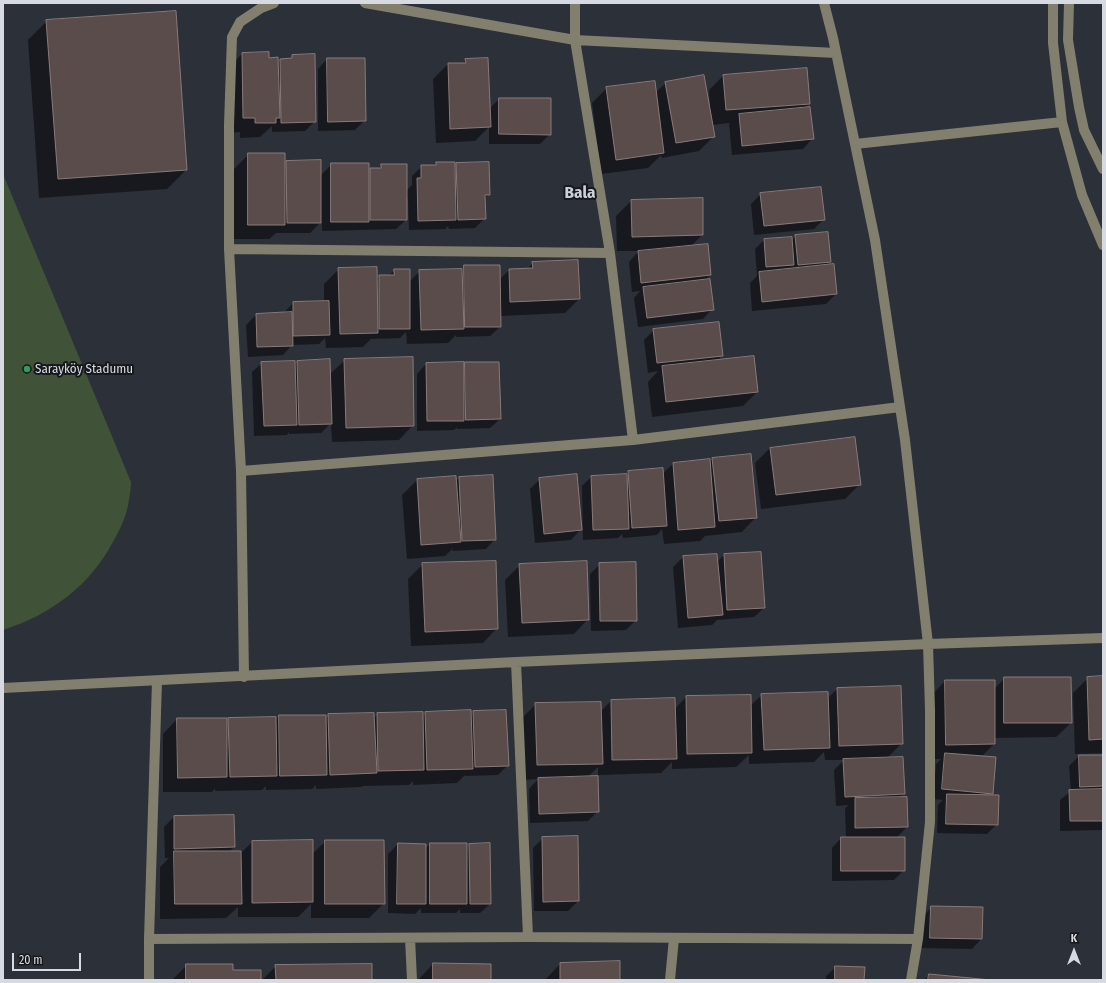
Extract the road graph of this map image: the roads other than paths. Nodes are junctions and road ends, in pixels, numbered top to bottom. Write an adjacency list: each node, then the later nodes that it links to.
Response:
1 (274, 3): 7 (street)
2 (365, 3): 8 (street)
3 (575, 3): 8 (street)
4 (824, 3): 9 (street)
5 (1053, 3): 10 (street)
6 (1068, 3): 12 (street)
7 (259, 5): 14 (street)
8 (575, 40): 9 (street); 15 (street)
9 (836, 53): 11 (street)
10 (1062, 122): 11 (street); 13 (street)
11 (855, 144): 16 (street)
12 (1103, 169)
13 (1103, 245)
14 (229, 248): 15 (street); 18 (street)
15 (610, 253): 17 (street)
16 (900, 408): 17 (street); 20 (street)
17 (633, 440): 18 (street)
18 (241, 471): 22 (street)
19 (1103, 638): 20 (street)
20 (928, 644): 21 (street); 29 (street)
21 (516, 662): 22 (street); 26 (street)
22 (244, 676): 23 (street)
23 (157, 681): 24 (street); 28 (street)
24 (3, 688)
25 (410, 938): 26 (street); 28 (street); 31 (street)
26 (528, 938): 27 (street)
27 (674, 938): 29 (street); 32 (street)
28 (148, 939): 30 (street)
29 (918, 939): 33 (street)
30 (149, 980)
31 (412, 980)
32 (670, 980)
33 (911, 980)

